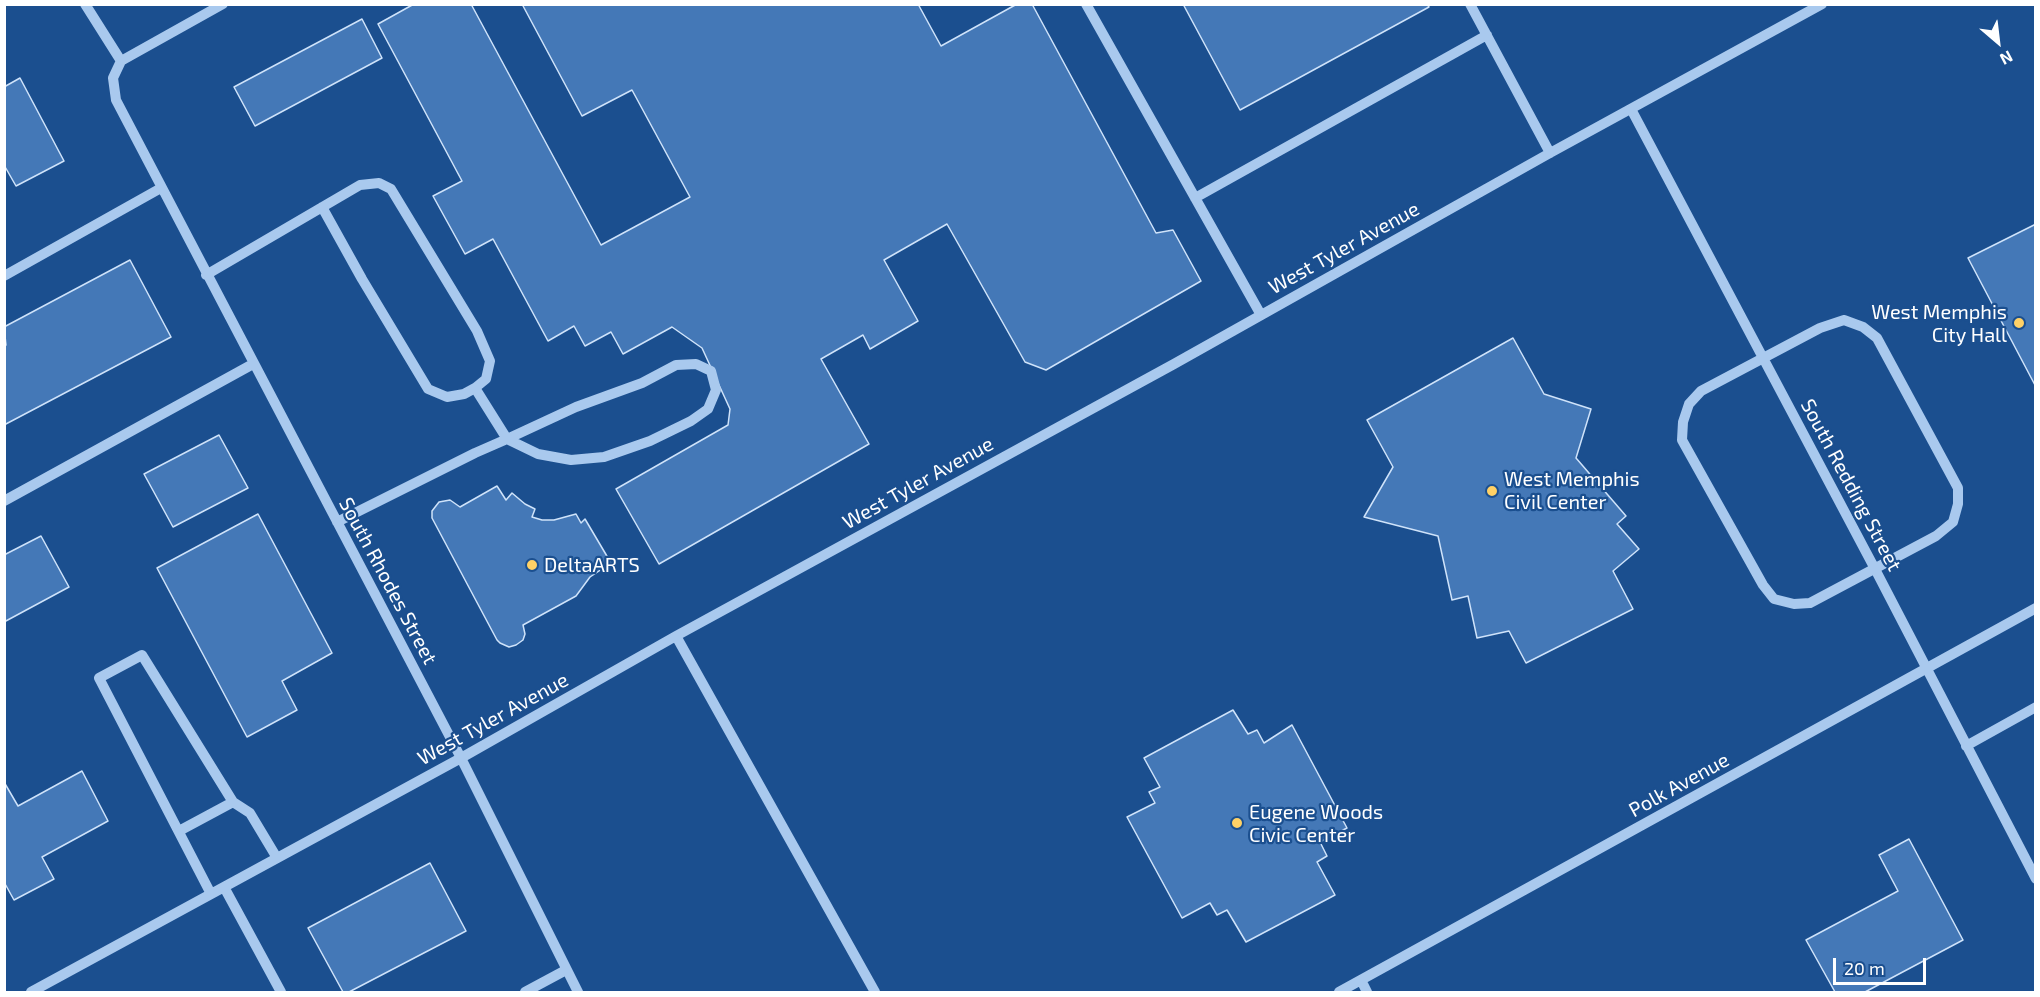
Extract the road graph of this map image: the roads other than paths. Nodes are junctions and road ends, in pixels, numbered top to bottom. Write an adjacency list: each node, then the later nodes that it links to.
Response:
1 (86, 4): 7 (street)
2 (223, 4): 7 (street)
3 (1086, 4): 11 (street)
4 (1470, 4): 6 (street)
5 (1822, 4): 8 (street, West Tyler Avenue)
6 (1487, 35): 9 (street); 11 (street)
7 (121, 61): 10 (street, South Rhodes Street)
8 (1631, 109): 9 (street, West Tyler Avenue); 16 (street, South Redding Street)
9 (1550, 153): 15 (street, West Tyler Avenue)
10 (161, 188): 13 (street, South Rhodes Street); 14 (street)
11 (1195, 198): 15 (street)
12 (322, 207): 13 (street); 18 (street); 18 (street)
13 (206, 274): 17 (street, South Rhodes Street)
14 (4, 276)
15 (1262, 315): 24 (street, West Tyler Avenue)
16 (1763, 358): 22 (street, South Redding Street); 22 (street); 22 (street)
17 (253, 364): 20 (street); 21 (street, South Rhodes Street)
18 (475, 388): 19 (street)
19 (507, 439): 19 (street); 21 (street)
20 (4, 501)
21 (337, 522): 28 (street, South Rhodes Street)
22 (1875, 569): 25 (street, South Redding Street)
23 (2036, 608): 25 (street, Polk Avenue)
24 (675, 636): 28 (street, West Tyler Avenue); 41 (street)
25 (1925, 669): 27 (street, South Redding Street); 36 (street, Polk Avenue)
26 (2036, 707): 27 (street)
27 (1966, 746): 32 (street, South Redding Street)
28 (461, 758): 31 (street, West Tyler Avenue); 35 (street, South Rhodes Street)
29 (232, 802): 30 (street); 30 (street); 31 (street)
30 (179, 831): 34 (street)
31 (277, 858): 33 (street, West Tyler Avenue)
32 (2036, 879)
33 (224, 887): 34 (street, West Tyler Avenue); 38 (street)
34 (211, 894): 37 (street, West Tyler Avenue)
35 (566, 970): 39 (street); 40 (street, South Rhodes Street)
36 (1361, 980): 42 (street, Polk Avenue); 43 (street)
37 (31, 993)
38 (281, 993)
39 (525, 993)
40 (578, 993)
41 (875, 993)
42 (1339, 993)
43 (1367, 993)

